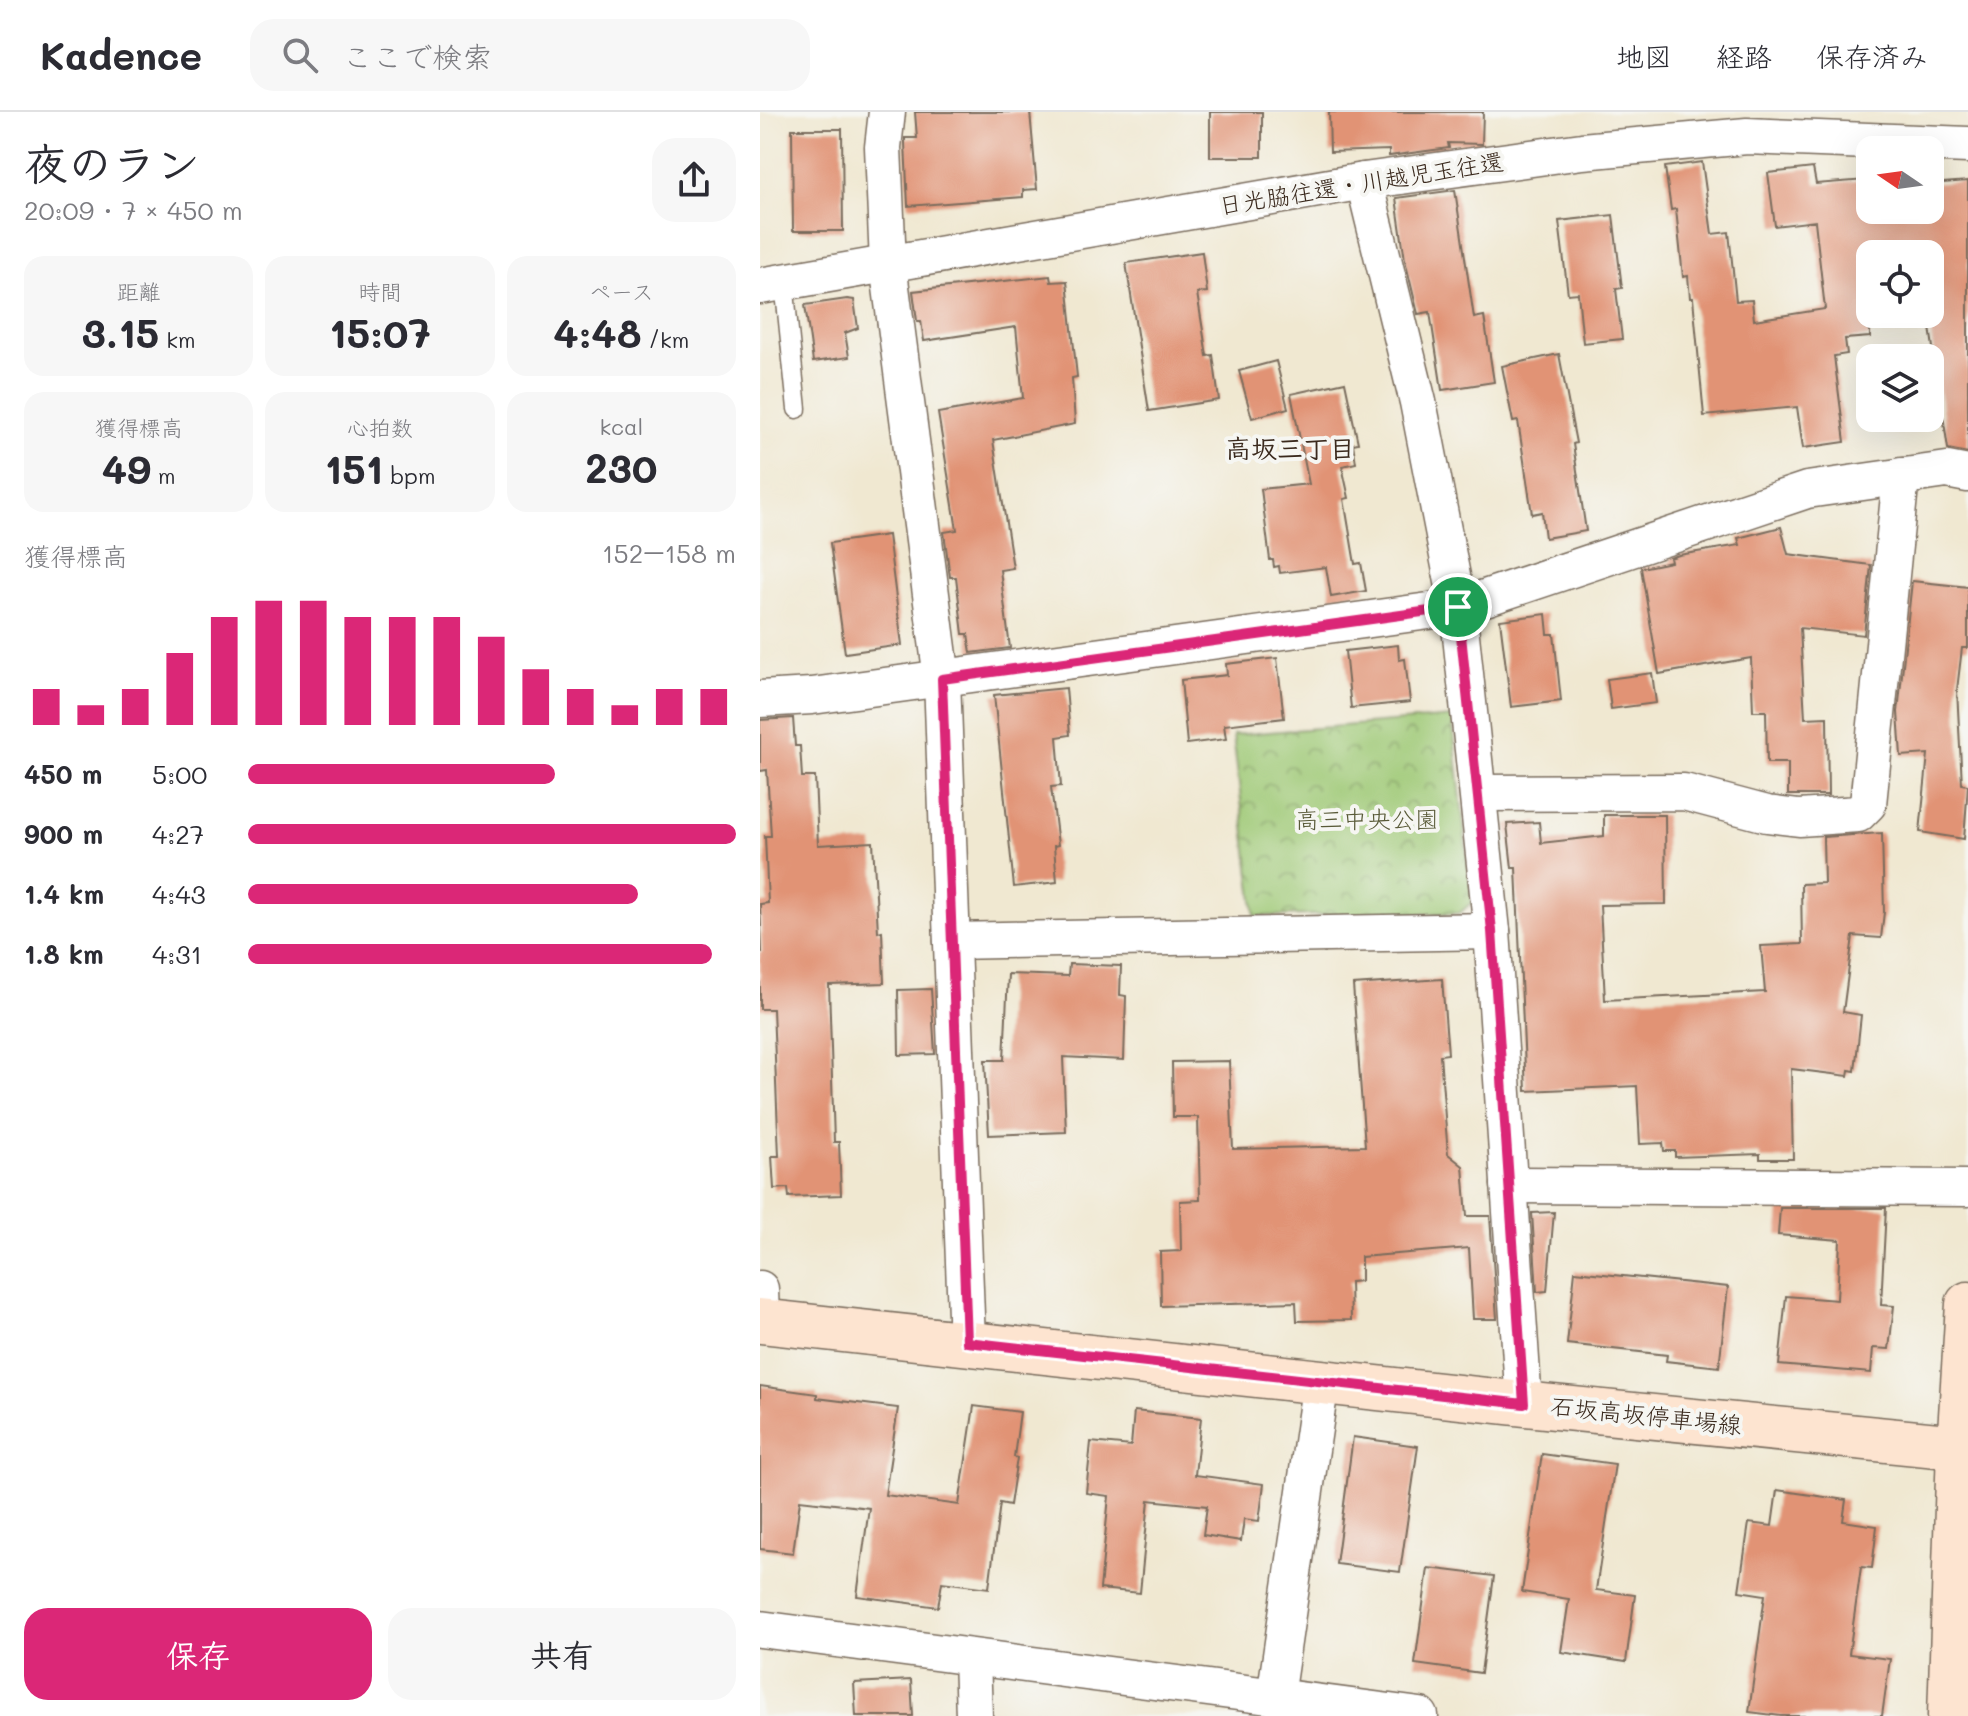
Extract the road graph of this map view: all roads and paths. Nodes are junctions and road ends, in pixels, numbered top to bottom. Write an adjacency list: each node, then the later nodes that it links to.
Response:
1 (887, 112): 5 (street)
2 (1840, 125): 3 (street, 日光脇往還・川越児玉往還); 4 (street, 日光脇往還・川越児玉往還)
3 (1968, 145)
4 (1364, 181): 5 (street, 日光脇往還・川越児玉往還); 10 (street)
5 (888, 264): 6 (street, 日光脇往還・川越児玉往還); 11 (street)
6 (772, 284): 7 (lane)
7 (797, 409)
8 (1968, 474): 9 (street)
9 (1901, 476): 10 (street); 13 (street)
10 (1458, 607): 11 (street); 13 (street)
11 (942, 679): 12 (street); 15 (street)
12 (760, 699)
13 (1478, 793): 14 (street)
14 (1492, 931): 15 (street); 16 (street)
15 (952, 941): 20 (street)
16 (1509, 1185): 17 (street); 22 (street)
17 (1968, 1188)
18 (1968, 1304): 23 (main road)
19 (760, 1310): 20 (main road, 石坂高坂停車場線)
20 (967, 1342): 21 (main road, 石坂高坂停車場線)
21 (1321, 1381): 22 (main road, 石坂高坂停車場線); 26 (street)
22 (1524, 1404): 23 (main road, 石坂高坂停車場線)
23 (1963, 1448): 29 (main road)
24 (760, 1629): 25 (street)
25 (972, 1658): 26 (street); 27 (street)
26 (1275, 1697): 28 (street)
27 (974, 1716)
28 (1420, 1716)
29 (1950, 1716)

